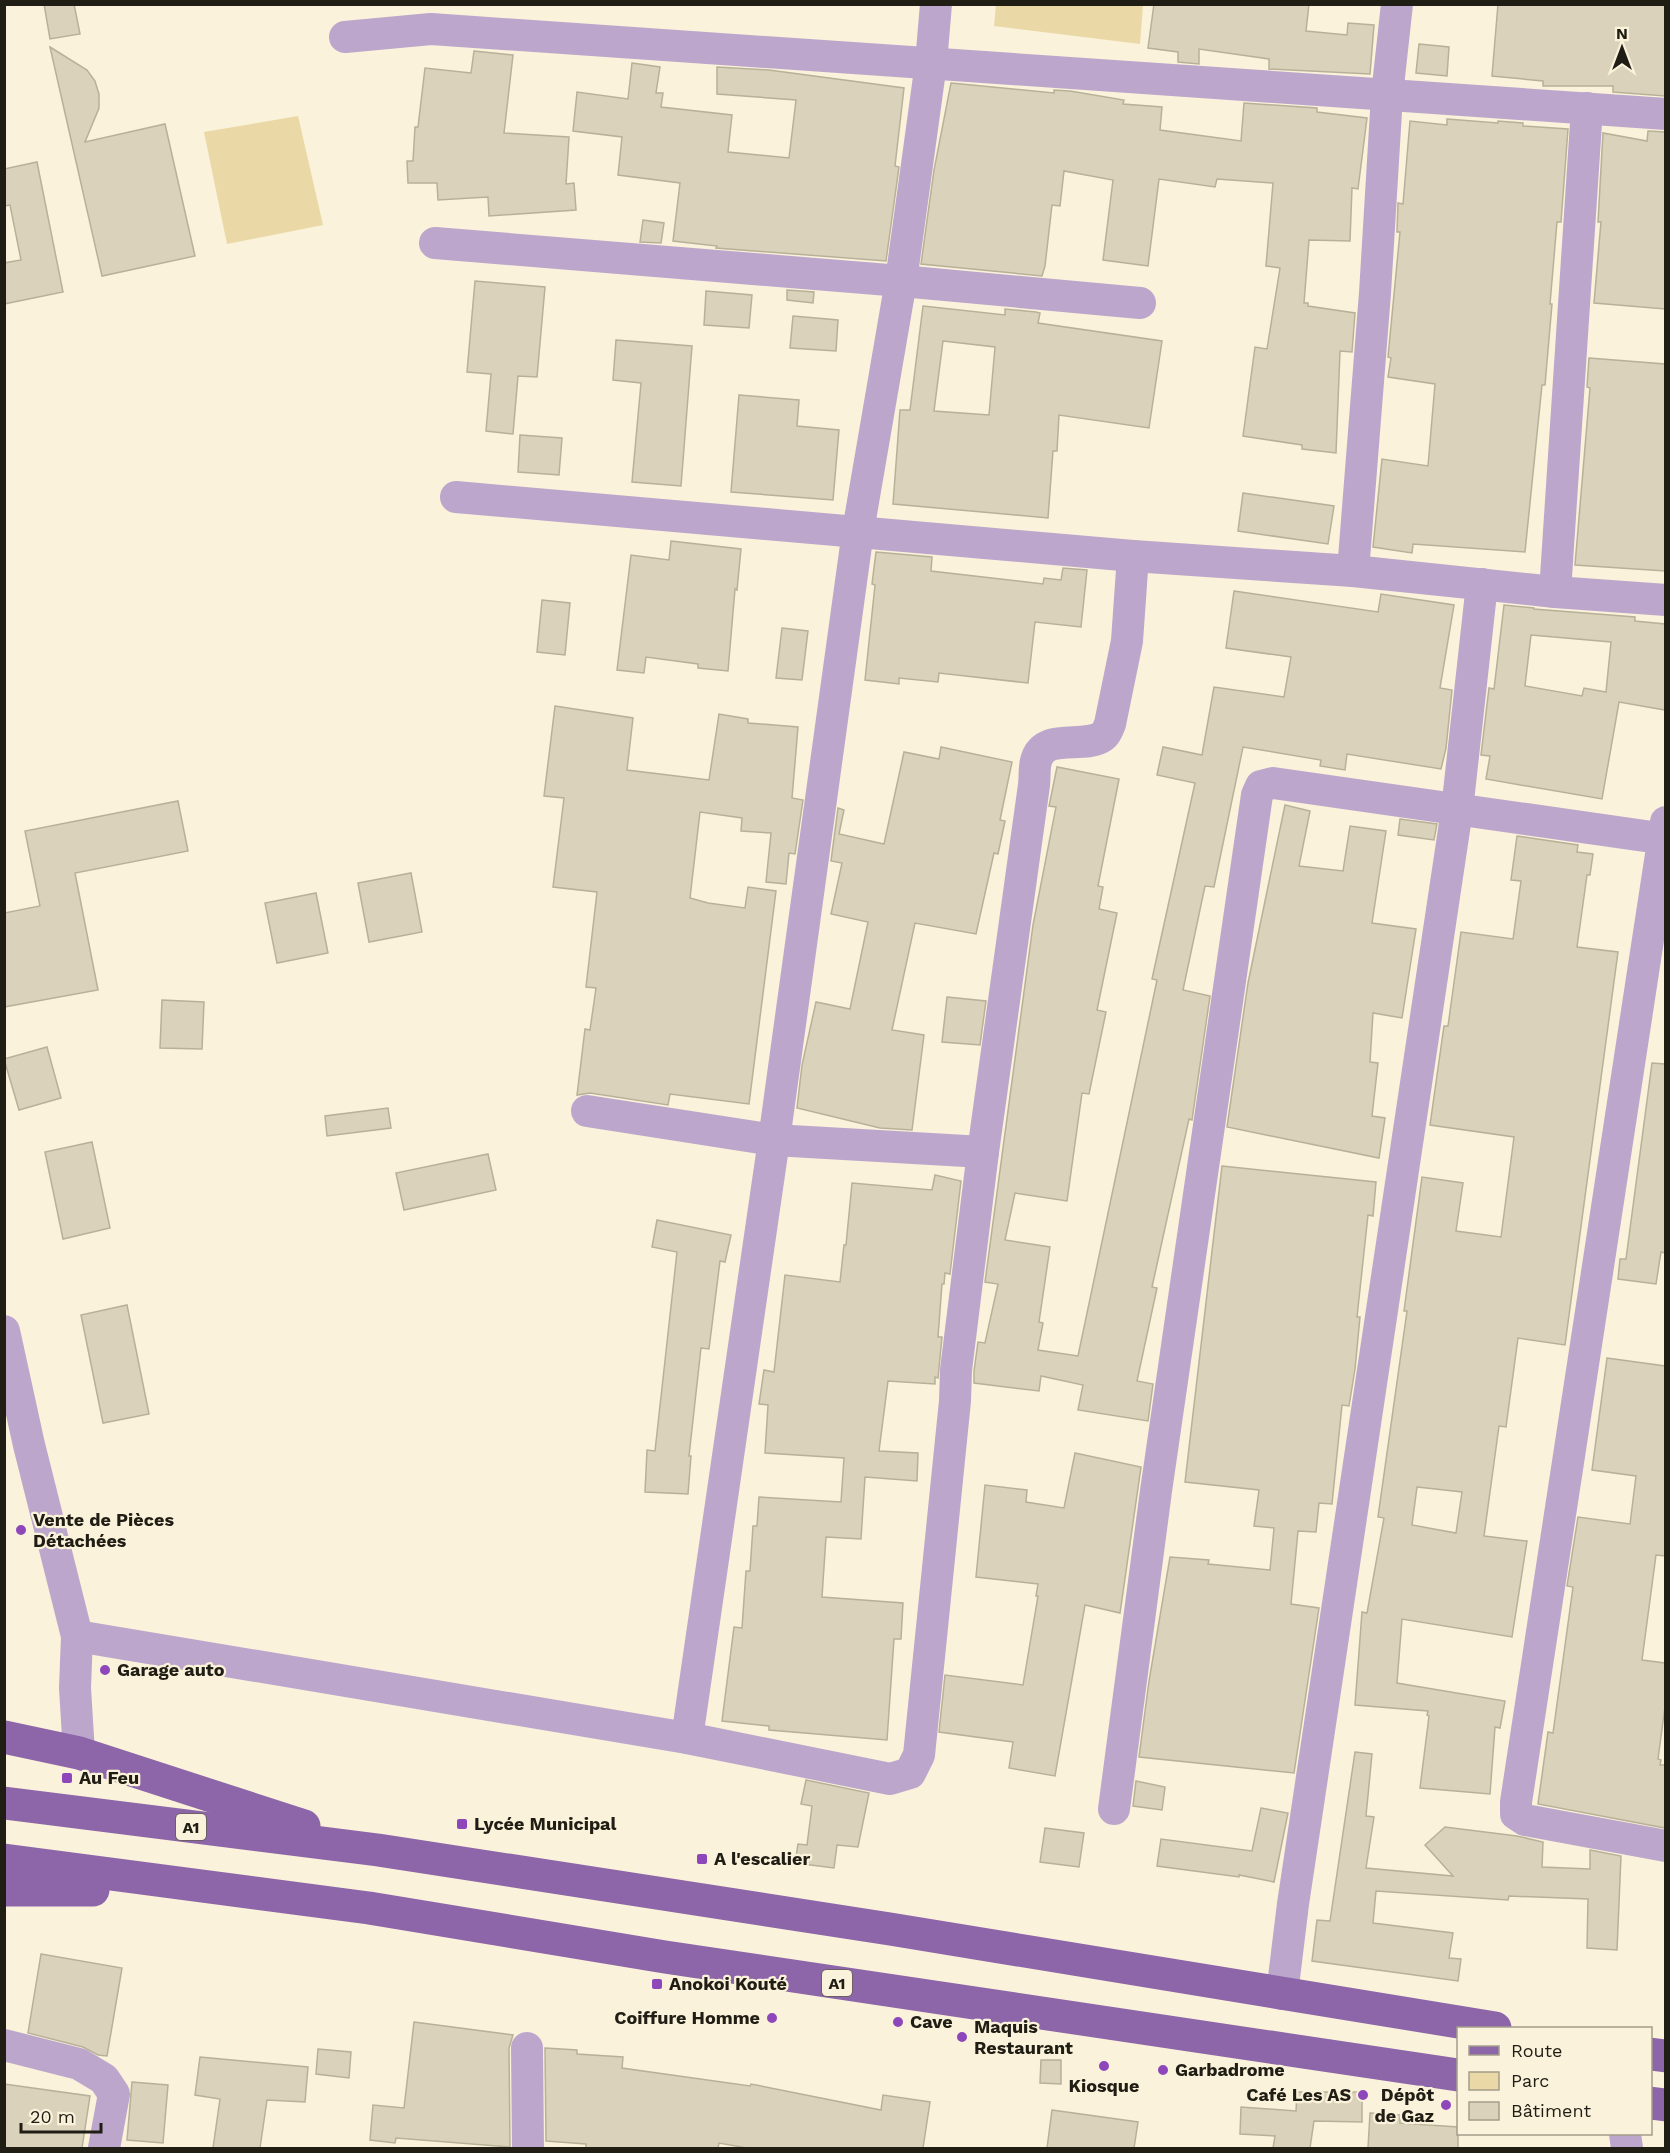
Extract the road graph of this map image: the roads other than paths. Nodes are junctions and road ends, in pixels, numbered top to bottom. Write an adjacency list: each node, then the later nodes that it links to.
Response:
1 (936, 4): 4 (street)
2 (1397, 4): 5 (street)
3 (345, 37): 4 (street)
4 (931, 63): 5 (street); 9 (street)
5 (1388, 95): 6 (street); 14 (street)
6 (1587, 108): 7 (street); 16 (street)
7 (1665, 114)
8 (435, 243): 9 (street)
9 (901, 281): 10 (street); 12 (street)
10 (1140, 303)
11 (456, 497): 12 (street)
12 (858, 531): 13 (street); 21 (street)
13 (1133, 556): 14 (street); 22 (street)
14 (1353, 571): 15 (street)
15 (1482, 584): 16 (street); 18 (street)
16 (1555, 592): 17 (street)
17 (1665, 600)
18 (1457, 810): 19 (street); 30 (street); 36 (street)
19 (1665, 833): 31 (street)
20 (587, 1111): 21 (street)
21 (774, 1140): 22 (street); 27 (street)
22 (983, 1152): 27 (street)
23 (4, 1331): 24 (street)
24 (17, 1447): 25 (street)
25 (78, 1636): 27 (street); 28 (street)
26 (4, 1737): 28 (main road)
27 (687, 1738)
28 (79, 1753): 32 (main road)
29 (4, 1803): 32 (main road, A1)
30 (1114, 1809)
31 (1665, 1846)
32 (378, 1850): 36 (main road, A1)
33 (4, 1860): 34 (main road, A1)
34 (217, 1889): 35 (main road); 40 (main road, A1)
35 (4, 1890)
36 (1282, 1994): 37 (main road, A1)
37 (1489, 2027)
38 (4, 2045): 41 (street)
39 (526, 2048): 42 (street)
40 (1457, 2075)
41 (104, 2148)
42 (528, 2148)

